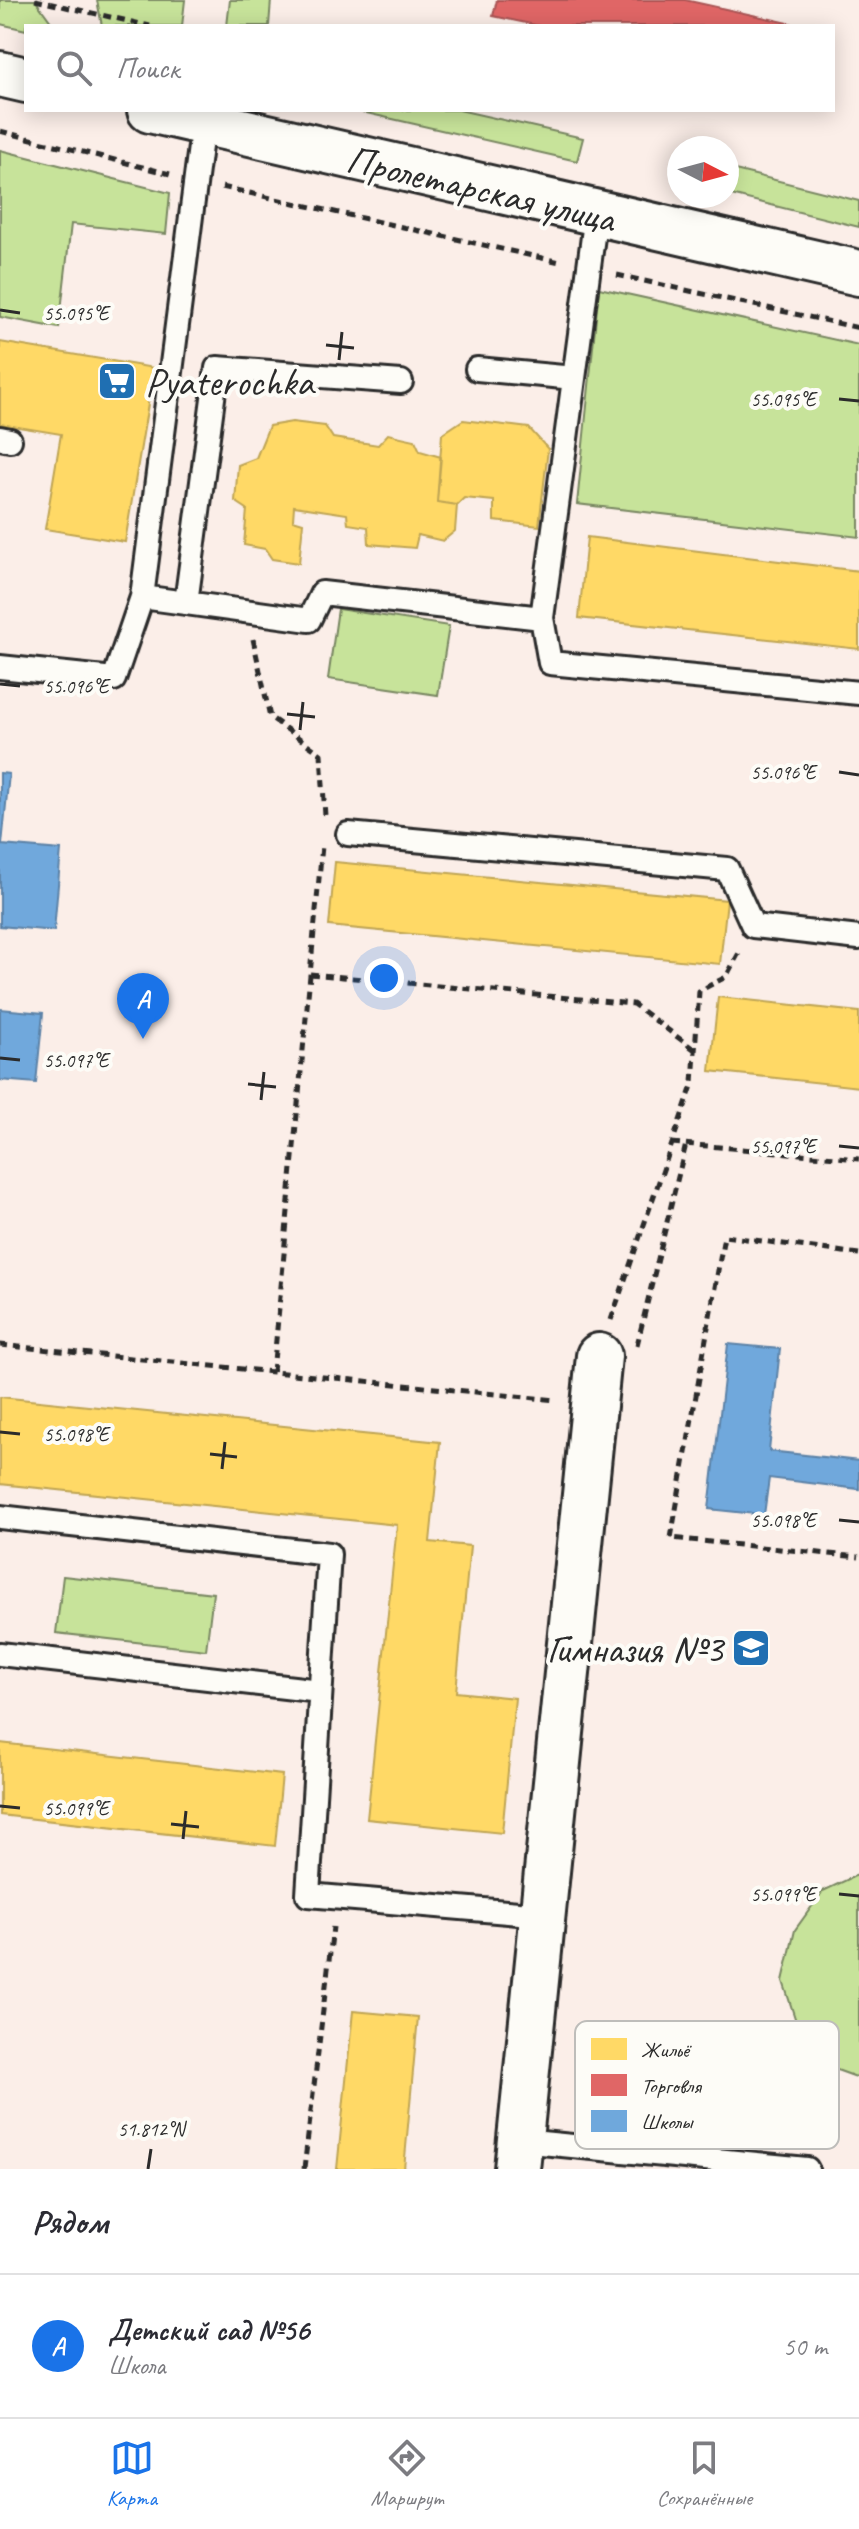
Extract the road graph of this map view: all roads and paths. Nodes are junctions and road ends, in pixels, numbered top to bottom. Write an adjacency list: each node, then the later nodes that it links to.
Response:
1 (35, 0): 2 (path)
2 (141, 24)
3 (0, 74): 4 (street)
4 (24, 80)
5 (158, 112): 6 (street, Пролетарская улица)
6 (203, 123): 8 (lane); 9 (street, Пролетарская улица)
7 (0, 131): 8 (path)
8 (197, 181): 10 (path); 16 (lane)
9 (596, 214): 10 (lane); 11 (street, Пролетарская улица)
10 (588, 268): 12 (path); 14 (lane)
11 (859, 273)
12 (859, 328)
13 (477, 369): 14 (lane)
14 (574, 378): 19 (lane)
15 (401, 382): 17 (lane)
16 (142, 597): 17 (lane); 20 (lane)
17 (186, 603): 18 (lane)
18 (246, 611): 19 (lane); 22 (path)
19 (542, 618): 21 (lane)
20 (0, 667)
21 (859, 693)
22 (324, 821)
23 (348, 834): 25 (lane)
24 (323, 836): 27 (path)
25 (753, 926): 26 (lane); 28 (path)
26 (859, 938)
27 (310, 974): 28 (path); 34 (path)
28 (695, 1050): 29 (path)
29 (672, 1143): 30 (path); 33 (path)
30 (859, 1159)
31 (859, 1254): 37 (path)
32 (0, 1345): 34 (path)
33 (599, 1356): 35 (street)
34 (273, 1372): 35 (path)
35 (594, 1404): 41 (street)
36 (0, 1517): 39 (lane)
37 (859, 1557)
38 (0, 1654): 39 (lane)
39 (320, 1691): 40 (lane)
40 (337, 1898): 41 (lane); 43 (path)
41 (542, 1915): 42 (street)
42 (519, 2155): 44 (lane)
43 (304, 2169)
44 (807, 2169)

